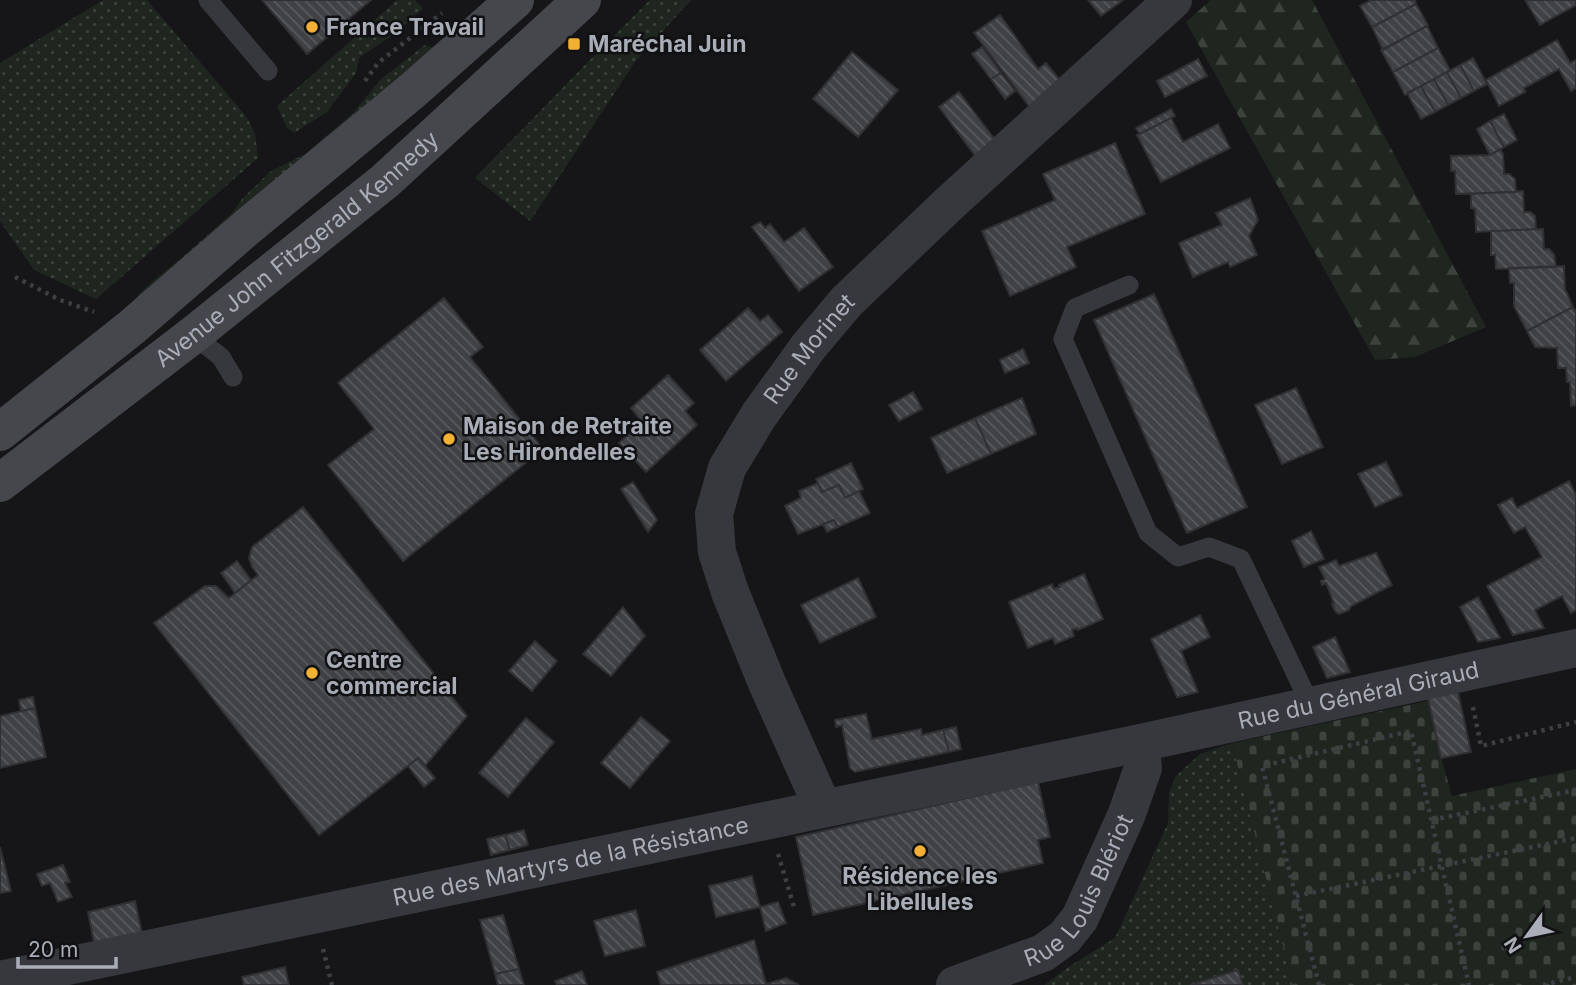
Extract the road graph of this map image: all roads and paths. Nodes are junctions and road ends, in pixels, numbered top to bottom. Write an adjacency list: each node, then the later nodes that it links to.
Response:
1 (208, 0): 5 (lane)
2 (515, 0): 6 (main road, Avenue John Fitzgerald Kennedy)
3 (582, 0): 7 (main road, Avenue John Fitzgerald Kennedy)
4 (1173, 0): 22 (street, Rue Morinet)
5 (268, 71)
6 (310, 174): 7 (main road); 8 (main road, Avenue John Fitzgerald Kennedy)
7 (361, 200): 12 (main road, Avenue John Fitzgerald Kennedy)
8 (246, 228): 12 (main road); 14 (main road, Avenue John Fitzgerald Kennedy)
9 (15, 277): 11 (path)
10 (1129, 285): 18 (lane)
11 (98, 313)
12 (193, 335): 13 (lane); 15 (main road, Avenue John Fitzgerald Kennedy)
13 (233, 377)
14 (0, 432)
15 (0, 483)
16 (1576, 648): 17 (street, Rue du Général Giraud)
17 (1465, 672): 18 (street, Rue du Général Giraud); 19 (path)
18 (1311, 706): 20 (street, Rue du Général Giraud)
19 (1576, 722)
20 (1140, 743): 22 (street, Rue des Martyrs de la Résistance); 30 (street, Rue Louis Blériot)
21 (1576, 790): 24 (path)
22 (822, 808): 23 (street, Rue des Martyrs de la Résistance)
23 (768, 819): 28 (path); 31 (street, Rue des Martyrs de la Résistance)
24 (1432, 820): 26 (path); 27 (path)
25 (1576, 838): 26 (path)
26 (1442, 866): 27 (path); 34 (path)
27 (1296, 896): 33 (path)
28 (794, 907)
29 (1576, 977): 35 (path)
30 (994, 979): 32 (street, Rue Louis Blériot)
31 (0, 980)
32 (955, 985)
33 (1319, 985)
34 (1469, 985)
35 (1543, 985)

